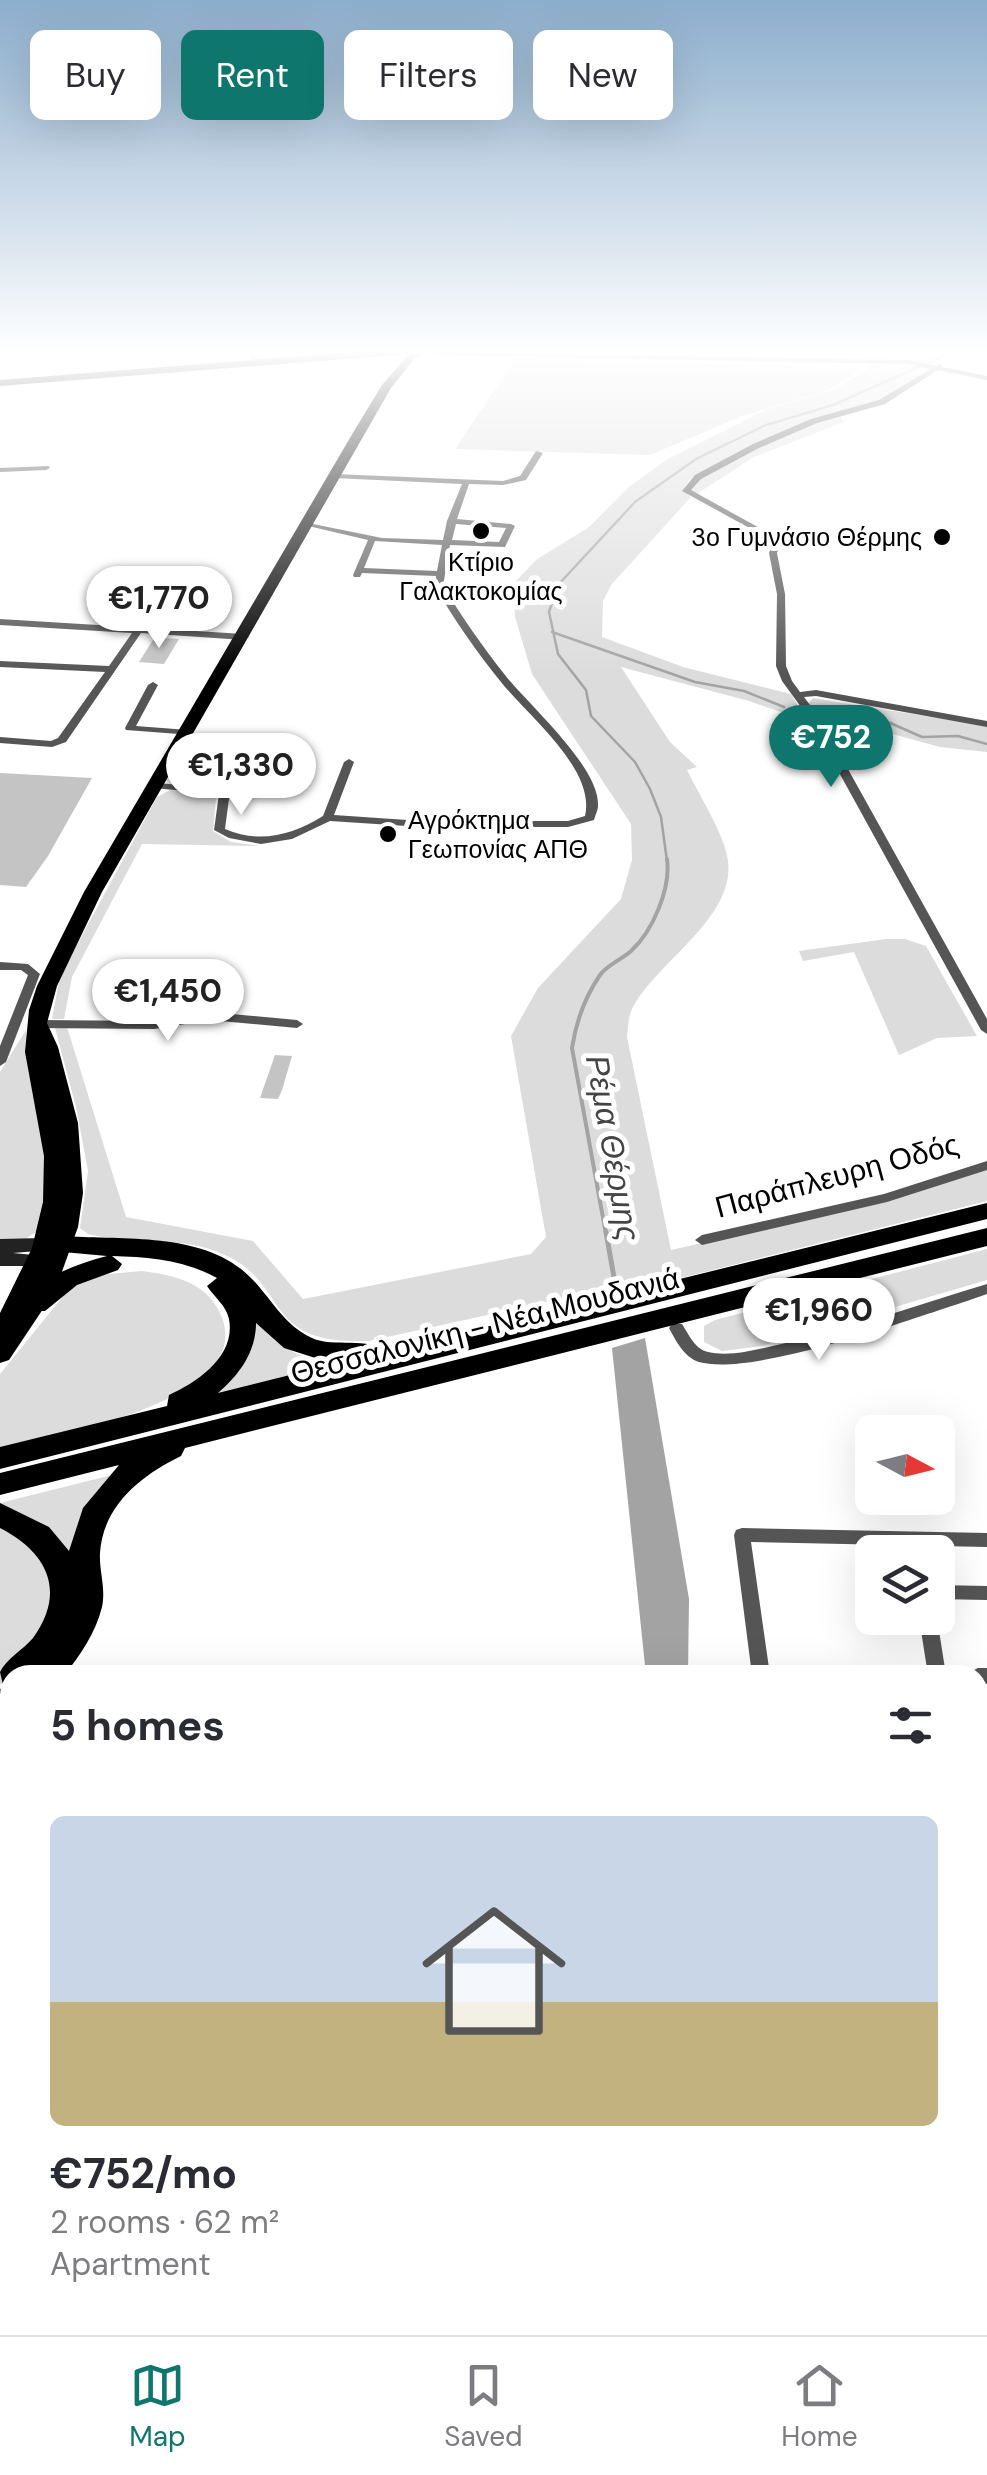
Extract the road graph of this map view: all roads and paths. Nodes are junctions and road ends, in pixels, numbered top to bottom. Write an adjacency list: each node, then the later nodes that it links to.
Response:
1 (345, 457): 6 (main road)
2 (536, 457): 7 (street)
3 (738, 457): 19 (street)
4 (46, 468): 5 (street)
5 (0, 470)
6 (334, 476): 7 (street); 9 (main road)
7 (466, 482): 8 (street)
8 (452, 521): 11 (street); 11 (street)
9 (308, 525): 10 (street); 15 (main road)
10 (372, 539): 11 (street); 12 (street)
11 (443, 544): 12 (street)
12 (441, 574): 25 (street)
13 (0, 622): 14 (street)
14 (138, 631): 15 (street); 17 (street)
15 (244, 638): 21 (main road)
16 (0, 664): 17 (street)
17 (110, 669): 22 (street)
18 (154, 685): 21 (street)
19 (798, 695): 20 (street); 29 (street)
20 (987, 724)
21 (188, 734): 24 (main road)
22 (0, 740)
23 (349, 762): 25 (street)
24 (157, 786): 25 (street); 27 (main road)
25 (328, 818)
26 (0, 966): 30 (street)
27 (38, 1024): 28 (street); 36 (main road)
28 (298, 1024)
29 (987, 1030)
30 (0, 1062)
31 (987, 1165): 34 (street, Παράπλευρη Οδός)
32 (987, 1211): 41 (highway, Θεσσαλονίκη - Νέα Μουδανιά)
33 (987, 1237): 41 (highway, Θεσσαλονίκη - Νέα Μουδανιά)
34 (702, 1240)
35 (0, 1246): 36 (street)
36 (49, 1253): 37 (street); 38 (highway); 40 (main road); 43 (main road); 44 (highway)
37 (0, 1259)
38 (109, 1264): 40 (highway); 47 (highway)
39 (987, 1289): 41 (street)
40 (35, 1304): 45 (main road)
41 (665, 1314): 42 (highway, Θεσσαλονίκη - Νέα Μουδανιά)
42 (593, 1323): 44 (highway, Θεσσαλονίκη - Νέα Μουδανιά); 46 (highway, Θεσσαλονίκη - Νέα Μουδανιά)
43 (0, 1332)
44 (500, 1334): 47 (highway, Θεσσαλονίκη - Νέα Μουδανιά)
45 (0, 1354)
46 (238, 1422): 49 (highway, Θεσσαλονίκη - Νέα Μουδανιά); 56 (highway)
47 (88, 1436): 48 (highway, Θεσσαλονίκη - Νέα Μουδανιά)
48 (0, 1458)
49 (0, 1484)
50 (0, 1516): 55 (highway)
51 (987, 1540): 57 (street)
52 (955, 1592): 53 (street)
53 (987, 1593)
54 (931, 1635): 58 (street)
55 (26, 1665)
56 (52, 1665)
57 (760, 1665)
58 (935, 1665)

